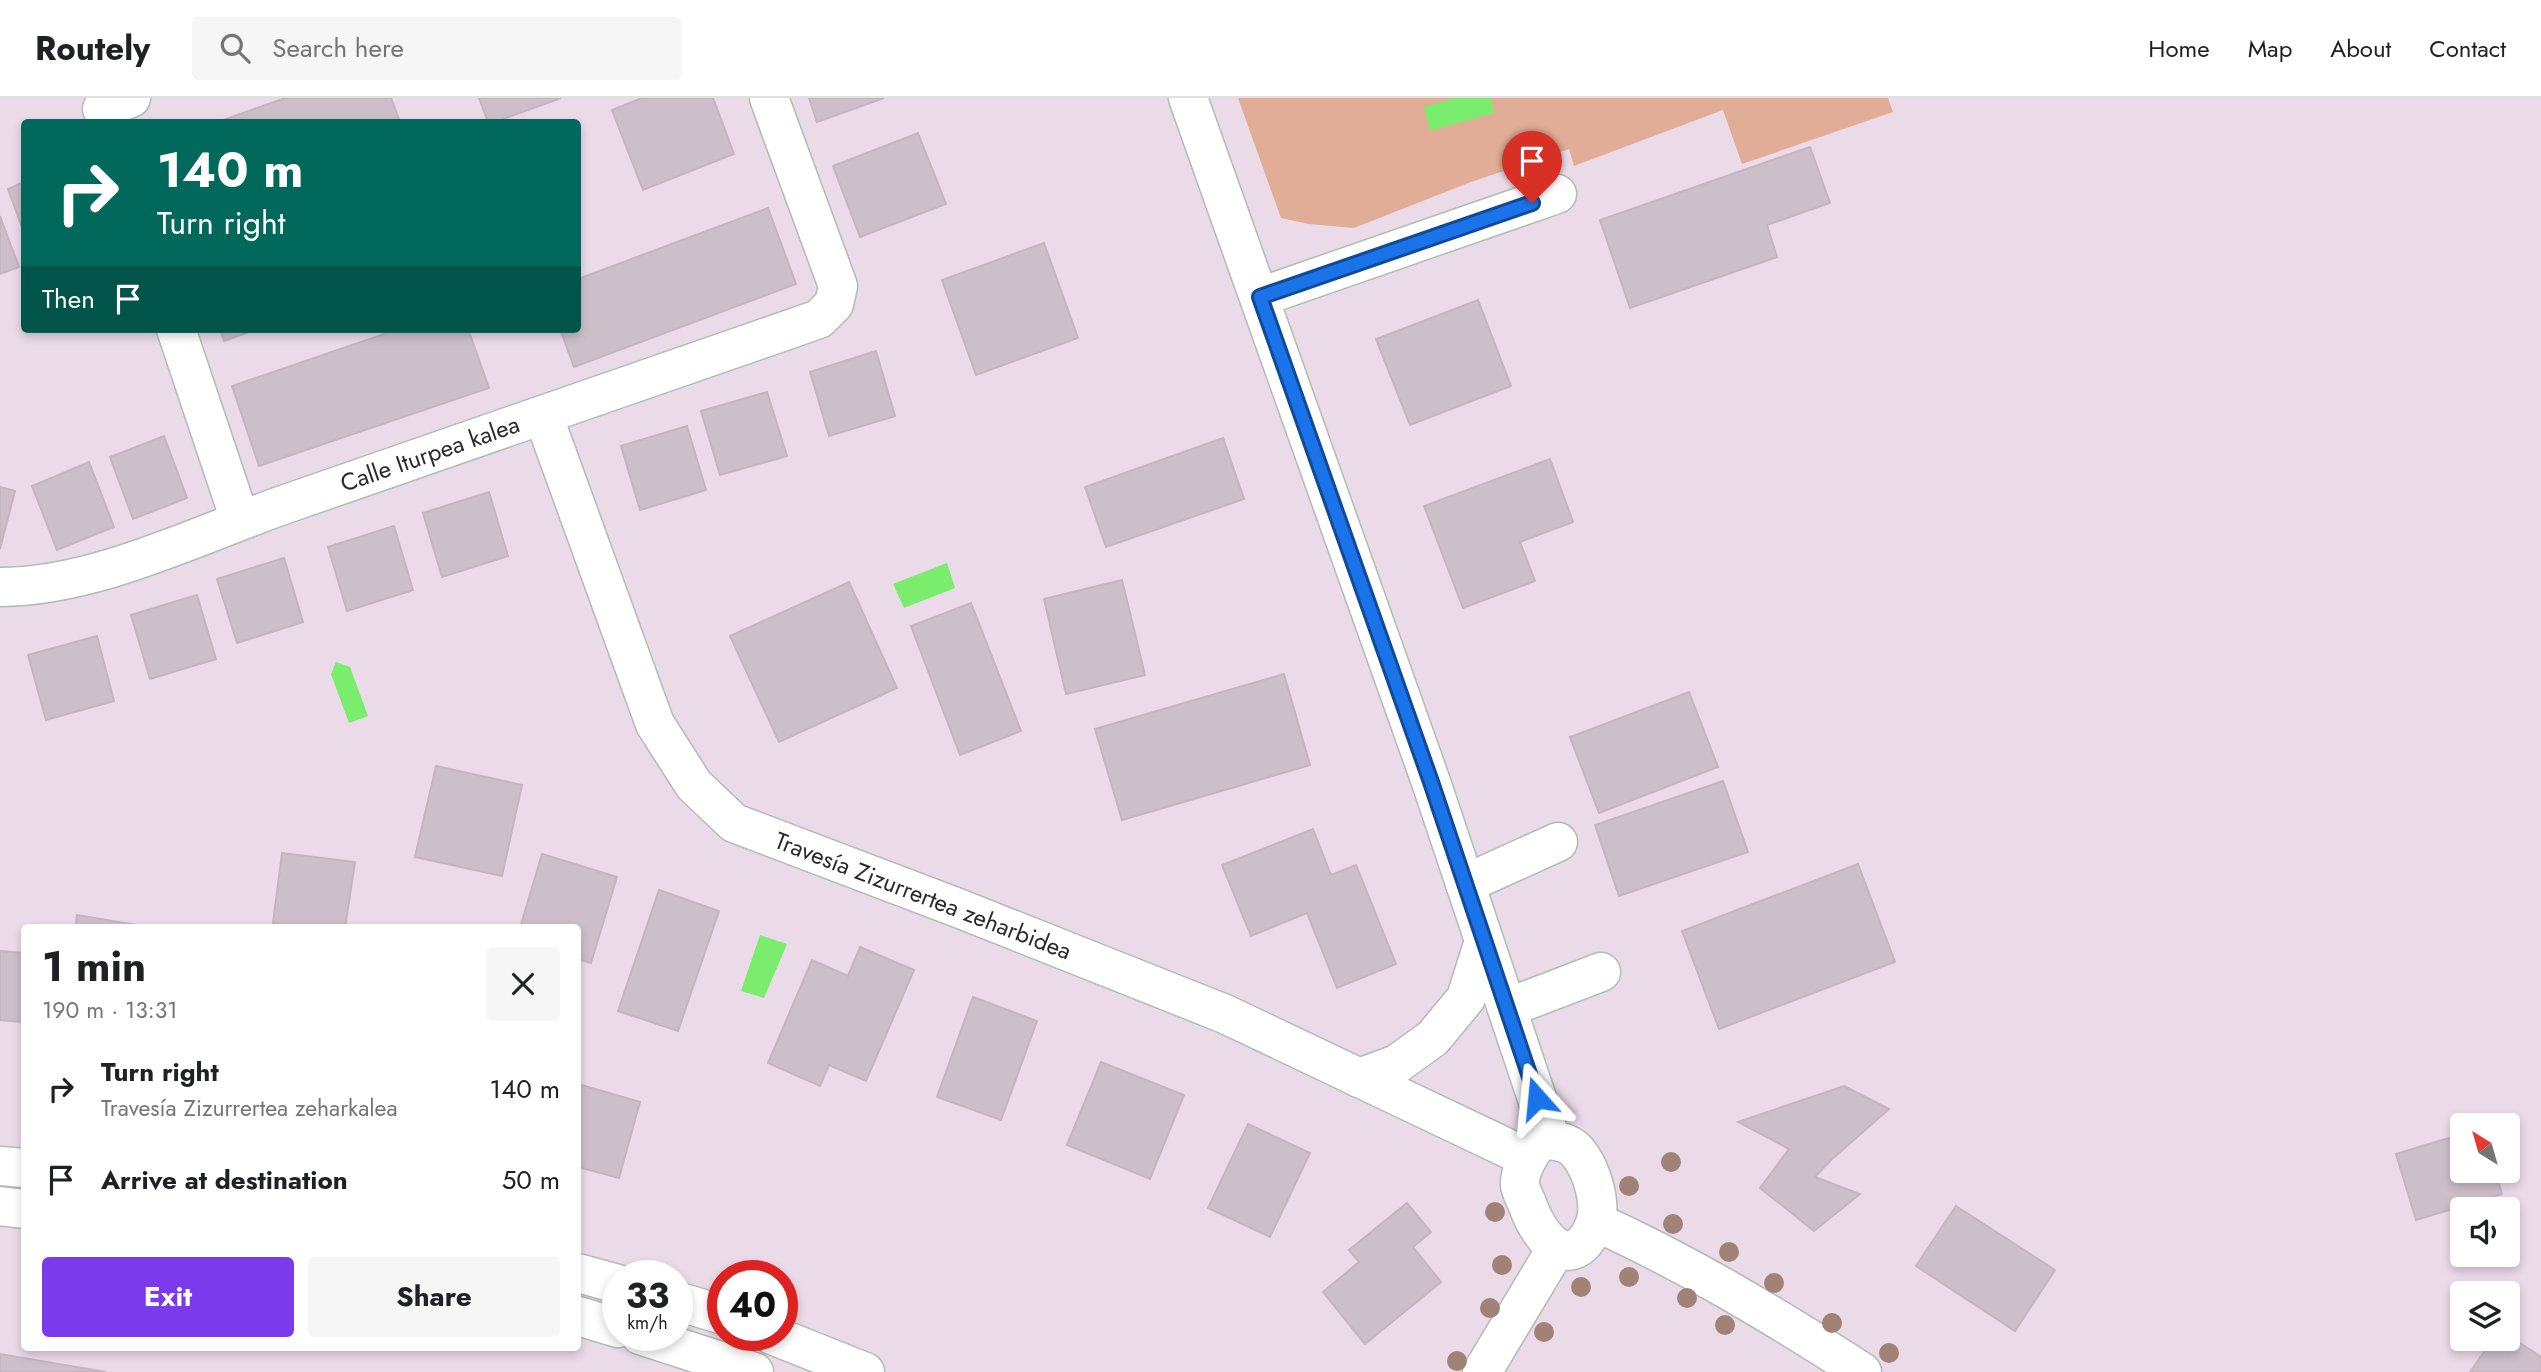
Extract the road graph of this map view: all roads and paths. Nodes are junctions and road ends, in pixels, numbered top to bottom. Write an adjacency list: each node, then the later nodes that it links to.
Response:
1 (769, 98): 6 (street, Calle Iturpea kalea)
2 (1188, 98): 4 (street)
3 (1557, 194): 4 (street)
4 (1260, 297): 10 (street)
5 (177, 333): 7 (street)
6 (543, 415): 7 (street, Calle Iturpea kalea); 14 (street, Travesía Zizurrertea zeharbidea)
7 (240, 520): 8 (street, Calle Iturpea kalea)
8 (0, 586)
9 (1559, 842): 10 (street)
10 (1465, 884): 11 (street)
11 (1484, 942): 13 (street); 14 (street)
12 (1601, 972): 13 (street)
13 (1507, 1008): 15 (street)
14 (1359, 1078): 15 (street, Travesía Zizurrertea zeharbidea)
15 (1539, 1149): 20 (street); 21 (street)
16 (0, 1166): 17 (street)
17 (21, 1168)
18 (0, 1206): 19 (street)
19 (21, 1209)
20 (1596, 1222): 21 (street); 31 (street)
21 (1556, 1249): 30 (street)
22 (581, 1274): 23 (street)
23 (602, 1280)
24 (581, 1317): 25 (street)
25 (602, 1323)
26 (798, 1345): 29 (street)
27 (689, 1351): 28 (street)
28 (754, 1372)
29 (865, 1372)
30 (1482, 1372)
31 (1862, 1372)

